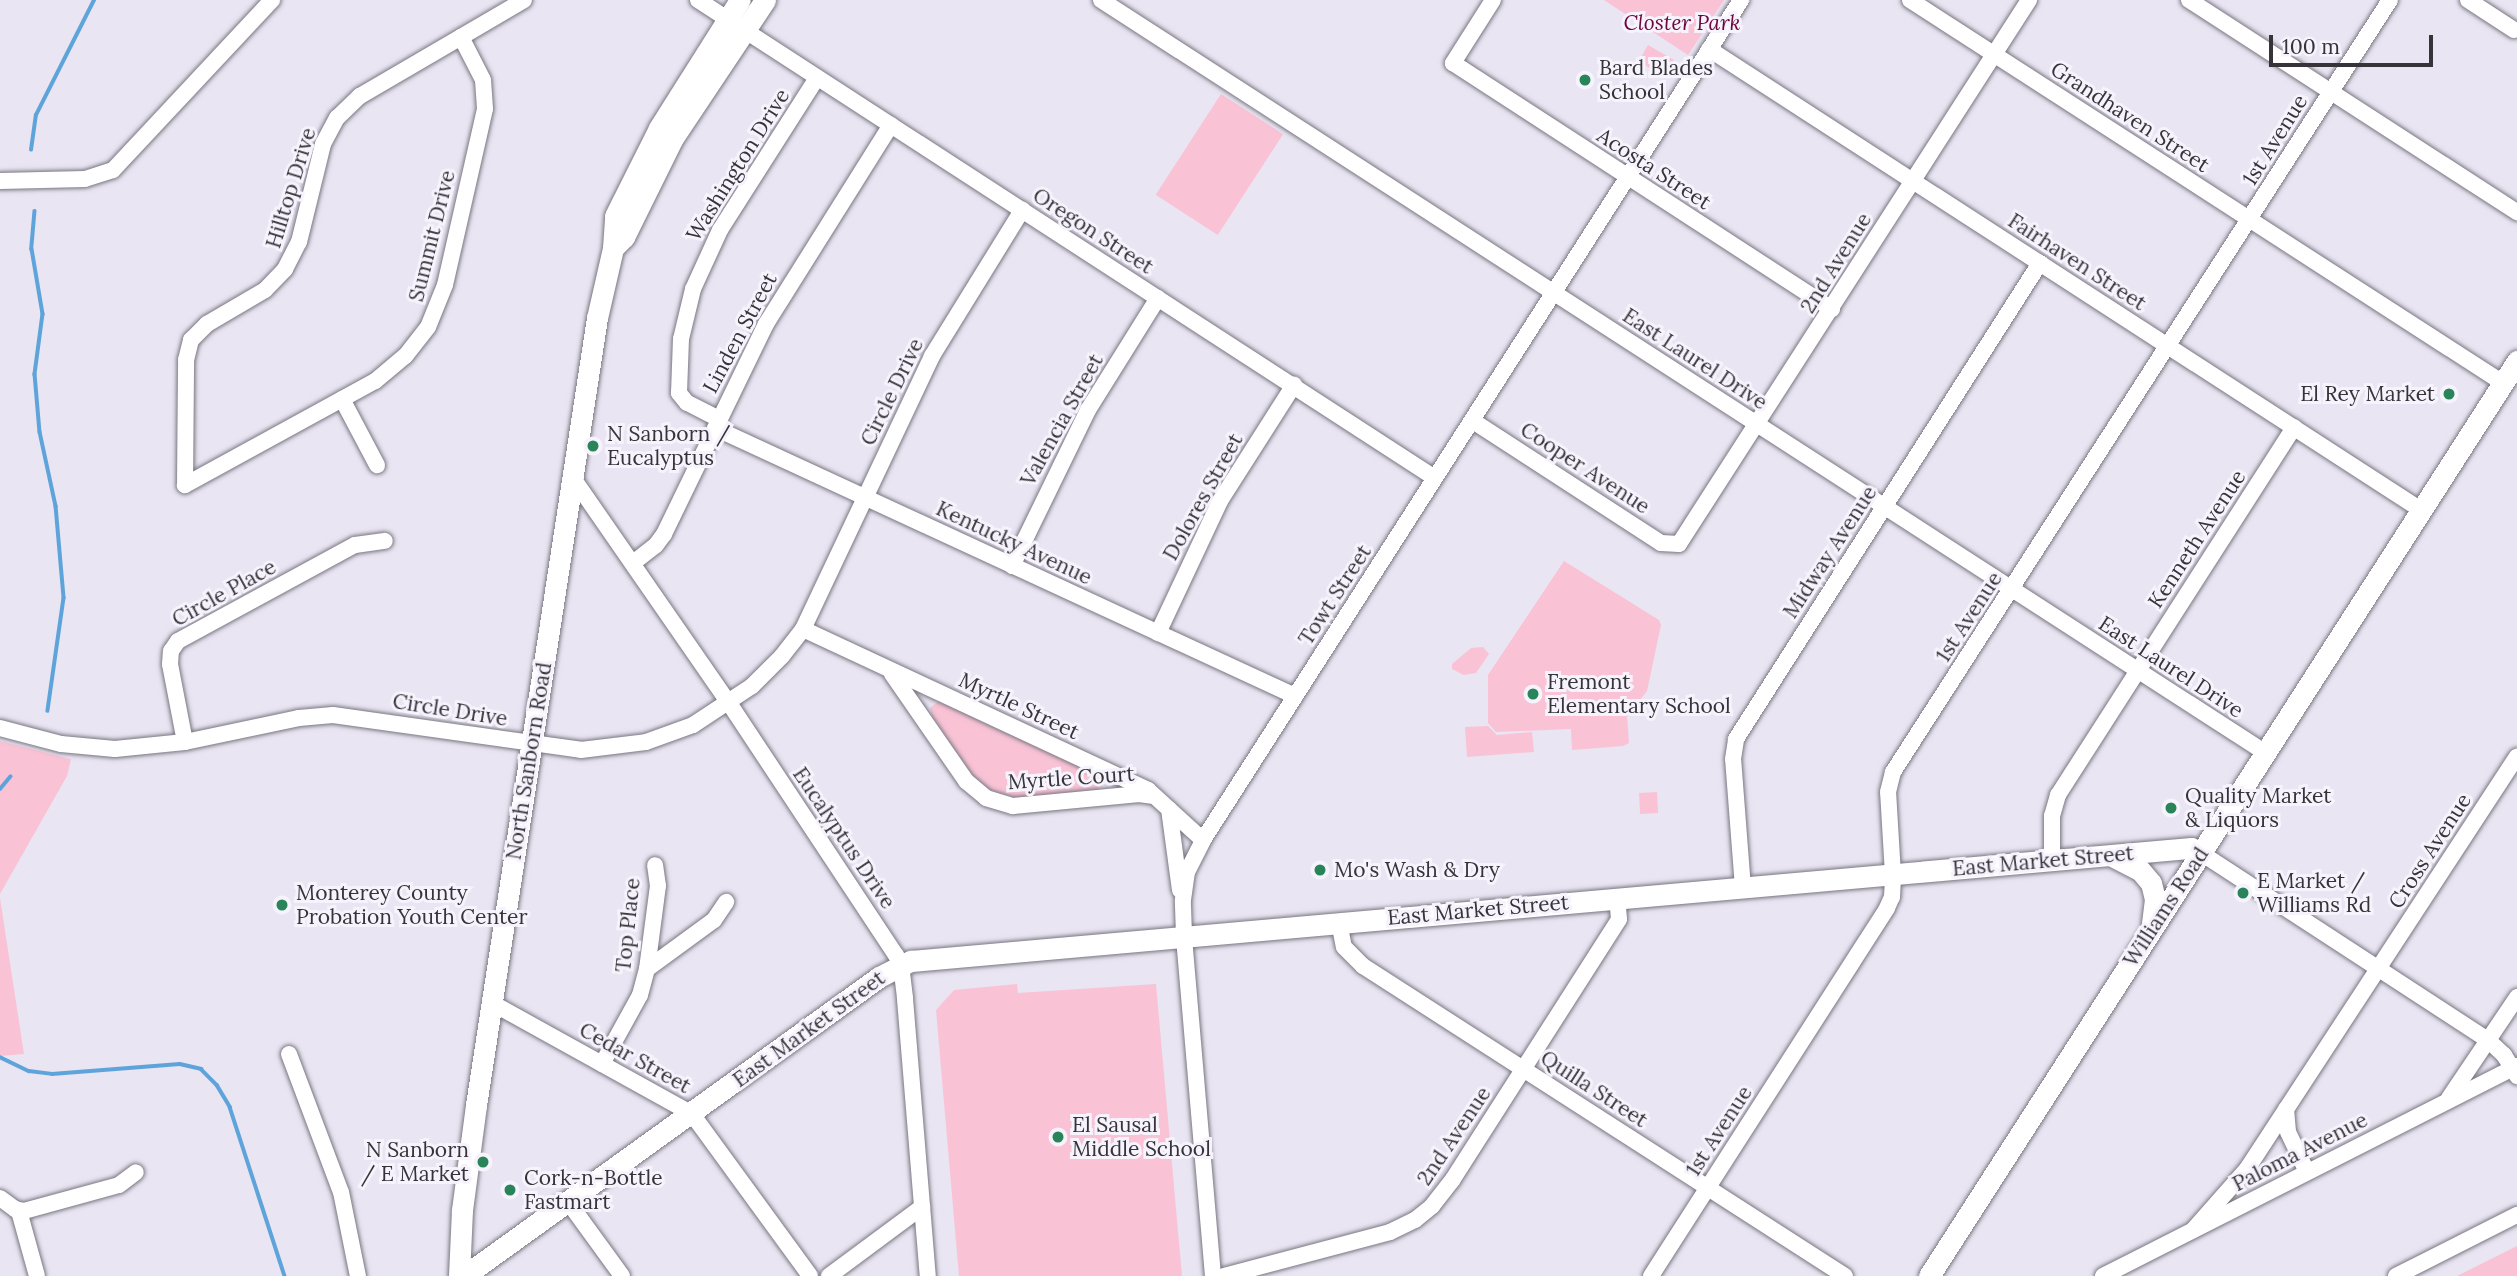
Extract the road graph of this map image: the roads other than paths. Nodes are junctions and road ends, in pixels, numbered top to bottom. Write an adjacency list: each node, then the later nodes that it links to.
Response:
1 (272, 0): 22 (street)
2 (524, 0): 15 (street, Hilltop Drive)
3 (698, 0): 13 (street, Oregon Street)
4 (765, 0): 13 (main road, North Sanborn Road)
5 (1101, 0): 28 (street, East Laurel Drive)
6 (1741, 0): 16 (street, Towt Street)
7 (1910, 0): 17 (street, Grandhaven Street)
8 (2029, 0): 17 (street, 2nd Avenue)
9 (2189, 0): 19 (street)
10 (2390, 0): 19 (street, 1st Avenue)
11 (2468, 0): 14 (street)
12 (1488, 2): 21 (street, Acosta Street)
13 (738, 16): 18 (street, Oregon Street); 41 (main road, North Sanborn Road)
14 (2514, 30)
15 (461, 37): 35 (street, Summit Drive); 43 (street, Hilltop Drive)
16 (1709, 49): 21 (street, Towt Street); 23 (street, Fairhaven Street)
17 (1994, 54): 23 (street, 2nd Avenue); 26 (street, Grandhaven Street)
18 (817, 78): 20 (street, Oregon Street); 37 (street, Washington Drive)
19 (2331, 92): 25 (street); 26 (street, 1st Avenue)
20 (891, 125): 24 (street, Oregon Street); 37 (street, Linden Street)
21 (1627, 176): 28 (street, Towt Street); 30 (street, Acosta Street)
22 (0, 181)
23 (1913, 181): 27 (street, Fairhaven Street); 30 (street, 2nd Avenue)
24 (1022, 209): 29 (street, Oregon Street); 44 (street, Circle Drive)
25 (2517, 212)
26 (2250, 219): 31 (street, 1st Avenue); 33 (street, Grandhaven Street)
27 (2040, 263): 31 (street, Fairhaven Street); 45 (street, Midway Avenue)
28 (1554, 293): 36 (street, Towt Street); 38 (street, East Laurel Drive)
29 (1158, 298): 34 (street, Oregon Street); 50 (street, Valencia Street)
30 (1832, 309): 38 (street, 2nd Avenue)
31 (2169, 346): 39 (street, Fairhaven Street); 51 (street, 1st Avenue)
32 (2517, 361): 33 (main road, Williams Road)
33 (2502, 383): 46 (main road, Williams Road)
34 (1294, 385): 42 (street, Oregon Street); 53 (street, Dolores Street)
35 (342, 399): 40 (street); 43 (street, Summit Drive)
36 (1473, 421): 42 (street, Towt Street); 48 (street, Cooper Avenue)
37 (717, 423): 44 (street, Kentucky Avenue); 49 (street, Linden Street)
38 (1758, 424): 45 (street, East Laurel Drive); 48 (street, 2nd Avenue)
39 (2294, 427): 46 (street, Fairhaven Street); 55 (street, Kenneth Avenue)
40 (377, 465)
41 (573, 478): 49 (street, Eucalyptus Drive); 62 (main road, North Sanborn Road)
42 (1435, 478): 56 (street, Towt Street)
43 (185, 485)
44 (865, 498): 50 (street, Kentucky Avenue); 52 (street, Circle Drive)
45 (1884, 507): 51 (street, East Laurel Drive); 74 (street, Midway Avenue)
46 (2421, 510): 63 (main road, Williams Road)
47 (385, 541): 61 (street, Circle Place)
48 (1675, 545)
49 (633, 562): 58 (street, Eucalyptus Drive)
50 (1012, 566): 53 (street, Kentucky Avenue)
51 (2012, 589): 55 (street, East Laurel Drive); 73 (street, 1st Avenue)
52 (803, 629): 54 (street, Myrtle Street); 58 (street, Circle Drive)
53 (1158, 633): 56 (street, Kentucky Avenue)
54 (885, 668): 57 (street, Myrtle Street); 59 (street, Myrtle Court)
55 (2138, 671): 63 (street, East Laurel Drive); 71 (street, Kenneth Avenue)
56 (1295, 696): 68 (street, Towt Street)
57 (952, 698): 59 (street); 65 (street, Myrtle Street)
58 (729, 703): 62 (street, Circle Drive); 81 (street, Eucalyptus Drive)
59 (928, 723): 66 (street, Myrtle Court)
60 (0, 728): 61 (street, Circle Drive)
61 (185, 742): 62 (street, Circle Drive)
62 (533, 745): 85 (main road, North Sanborn Road)
63 (2266, 753): 69 (main road, Williams Road)
64 (2517, 756): 82 (street, Cross Avenue)
65 (1099, 766): 66 (street); 67 (street, Myrtle Street)
66 (1090, 799): 67 (street, Myrtle Court)
67 (1164, 803): 68 (street, Myrtle Street); 77 (street)
68 (1203, 840): 77 (street, Towt Street)
69 (2201, 853): 70 (main road, East Market Street); 79 (main road, Williams Road); 82 (street, East Market Street)
70 (2110, 856): 71 (main road, East Market Street); 79 (main road)
71 (2052, 861): 73 (main road, East Market Street)
72 (655, 865): 83 (street, Top Place)
73 (1893, 875): 74 (main road, East Market Street); 96 (street, 1st Avenue)
74 (1743, 888): 75 (main road, East Market Street)
75 (1617, 898): 78 (main road, East Market Street); 89 (street, 2nd Avenue)
76 (726, 902): 83 (street)
77 (1183, 912): 80 (street, Towt Street)
78 (1339, 922): 80 (main road, East Market Street); 89 (street, Quilla Street)
79 (2151, 931): 114 (main road, Williams Road)
80 (1184, 935): 81 (main road, East Market Street); 110 (street, Towt Street)
81 (901, 965): 93 (main road, East Market Street); 99 (street, Eucalyptus Drive)
82 (2379, 967): 86 (street, East Market Street); 92 (street, Cross Avenue)
83 (647, 969): 88 (street, Top Place)
84 (2517, 997): 86 (street)
85 (492, 1003): 88 (street, Cedar Street); 105 (main road, North Sanborn Road)
86 (2489, 1041): 90 (street, East Market Street); 91 (street)
87 (289, 1054): 104 (street)
88 (602, 1064): 93 (street, Cedar Street)
89 (1523, 1068): 96 (street, Quilla Street); 111 (street, 2nd Avenue)
90 (2516, 1071): 91 (street, Paloma Avenue)
91 (2445, 1103): 95 (street, Paloma Avenue)
92 (2286, 1109): 95 (street); 102 (street, Cross Avenue)
93 (692, 1114): 98 (main road, East Market Street); 107 (street, Cedar Street)
94 (136, 1172): 100 (street)
95 (2307, 1172): 102 (street, Paloma Avenue)
96 (1708, 1187): 112 (street, 1st Avenue); 113 (street, Quilla Street)
97 (0, 1198): 100 (street)
98 (569, 1203): 105 (main road, East Market Street); 106 (street)
99 (922, 1207): 108 (street); 109 (street, Eucalyptus Drive)
100 (19, 1211): 103 (street)
101 (2517, 1215): 116 (street)
102 (2193, 1230): 115 (street, Paloma Avenue)
103 (37, 1276)
104 (358, 1276)
105 (461, 1276)
106 (622, 1276)
107 (810, 1276)
108 (829, 1276)
109 (928, 1276)
110 (1213, 1276)
111 (1224, 1276)
112 (1651, 1276)
113 (1845, 1276)
114 (1929, 1276)
115 (2103, 1276)
116 (2396, 1276)

